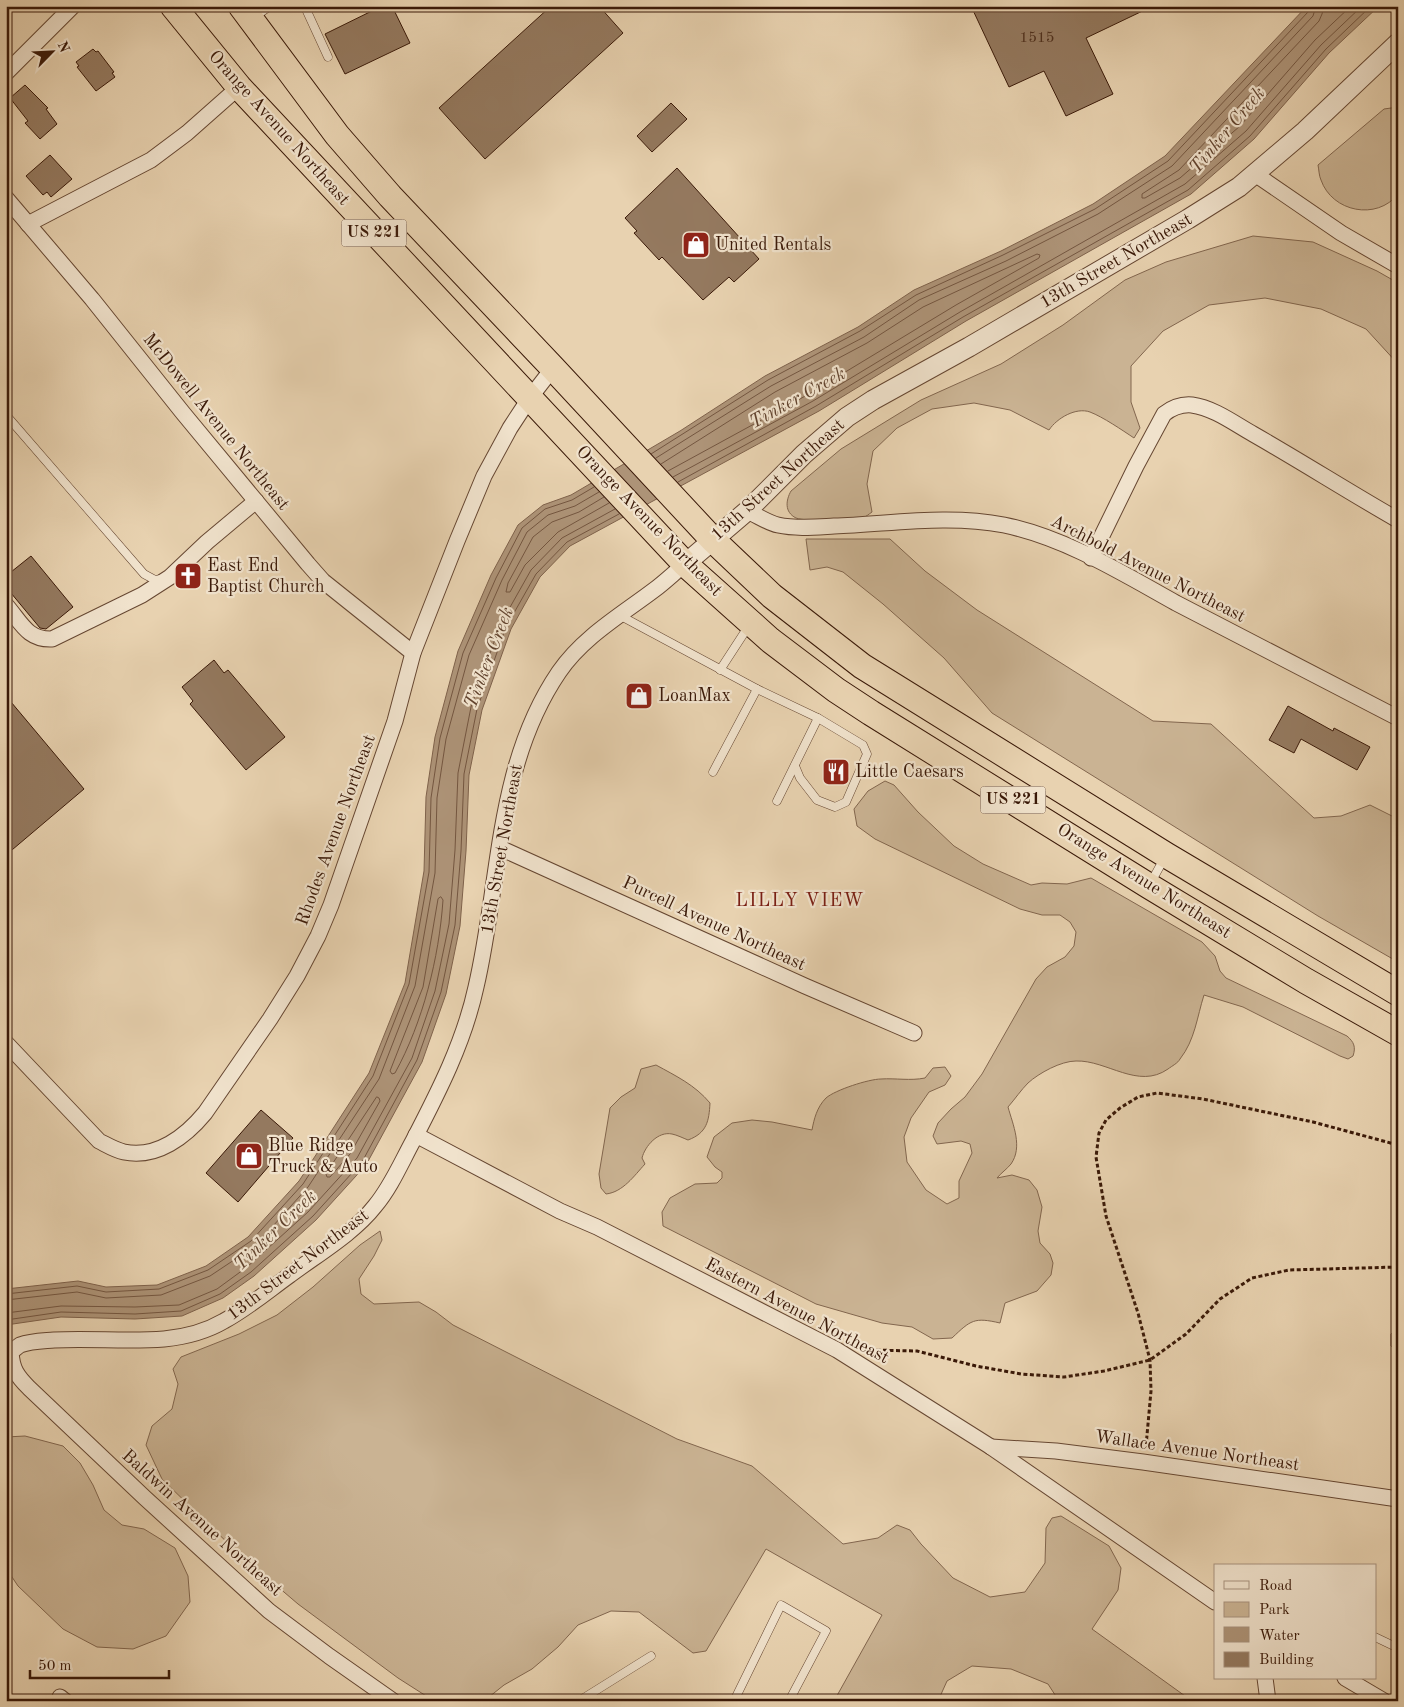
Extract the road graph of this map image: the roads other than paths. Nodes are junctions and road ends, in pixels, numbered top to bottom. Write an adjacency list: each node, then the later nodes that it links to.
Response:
1 (173, 6): 8 (highway, Orange Avenue Northeast / US 221)
2 (305, 6): 6 (lane)
3 (70, 7): 7 (street)
4 (254, 10): 13 (highway, Orange Avenue Northeast / US 221)
5 (1398, 43): 9 (street, 13th Street Northeast)
6 (328, 57)
7 (6, 73)
8 (239, 87): 11 (street); 14 (highway, Orange Avenue Northeast / US 221)
9 (1255, 174): 12 (street); 17 (street, 13th Street Northeast)
10 (6, 198): 11 (street, McDowell Avenue Northeast)
11 (28, 224): 16 (street, McDowell Avenue Northeast)
12 (1398, 266)
13 (553, 368): 14 (street, Rhodes Avenue Northeast); 19 (highway, Orange Avenue Northeast / US 221)
14 (529, 399): 21 (highway, Orange Avenue Northeast / US 221); 26 (street, Rhodes Avenue Northeast)
15 (6, 415): 22 (lane)
16 (256, 501): 22 (street); 26 (street, McDowell Avenue Northeast)
17 (747, 510): 19 (street, 13th Street Northeast); 20 (street, Archbold Avenue Northeast)
18 (1398, 520): 20 (street)
19 (713, 540): 21 (street, 13th Street Northeast); 35 (highway, Orange Avenue Northeast / US 221)
20 (1091, 558): 30 (street, Archbold Avenue Northeast)
21 (685, 564): 24 (street, 13th Street Northeast); 25 (highway, Orange Avenue Northeast / US 221)
22 (170, 577): 23 (street)
23 (6, 605)
24 (619, 615): 27 (lane); 34 (street, 13th Street Northeast)
25 (751, 623): 27 (lane); 36 (highway, Orange Avenue Northeast / US 221)
26 (413, 653): 40 (street, Rhodes Avenue Northeast)
27 (720, 670): 28 (lane)
28 (757, 689): 29 (lane); 32 (lane)
29 (818, 718): 31 (lane); 31 (lane)
30 (1398, 718)
31 (795, 766): 33 (lane)
32 (713, 772)
33 (777, 801)
34 (500, 848): 38 (street, Purcell Avenue Northeast); 41 (street, 13th Street Northeast)
35 (1166, 855): 36 (lane); 37 (highway, Orange Avenue Northeast / US 221)
36 (1149, 886): 39 (highway, Orange Avenue Northeast / US 221)
37 (1398, 993)
38 (914, 1033)
39 (1398, 1033)
40 (6, 1043)
41 (416, 1136): 42 (street, 13th Street Northeast); 43 (street, Eastern Avenue Northeast)
42 (11, 1352): 51 (street, Baldwin Avenue Northeast)
43 (991, 1447): 44 (street, Wallace Avenue Northeast); 45 (street, Eastern Avenue Northeast)
44 (1398, 1499)
45 (1214, 1601)
46 (1376, 1637): 47 (lane)
47 (1398, 1648)
48 (651, 1656): 52 (lane)
49 (1265, 1680): 55 (street)
50 (1348, 1680): 56 (street)
51 (393, 1701)
52 (579, 1701)
53 (734, 1701): 54 (lane)
54 (789, 1701)
55 (1268, 1701)
56 (1384, 1701)

